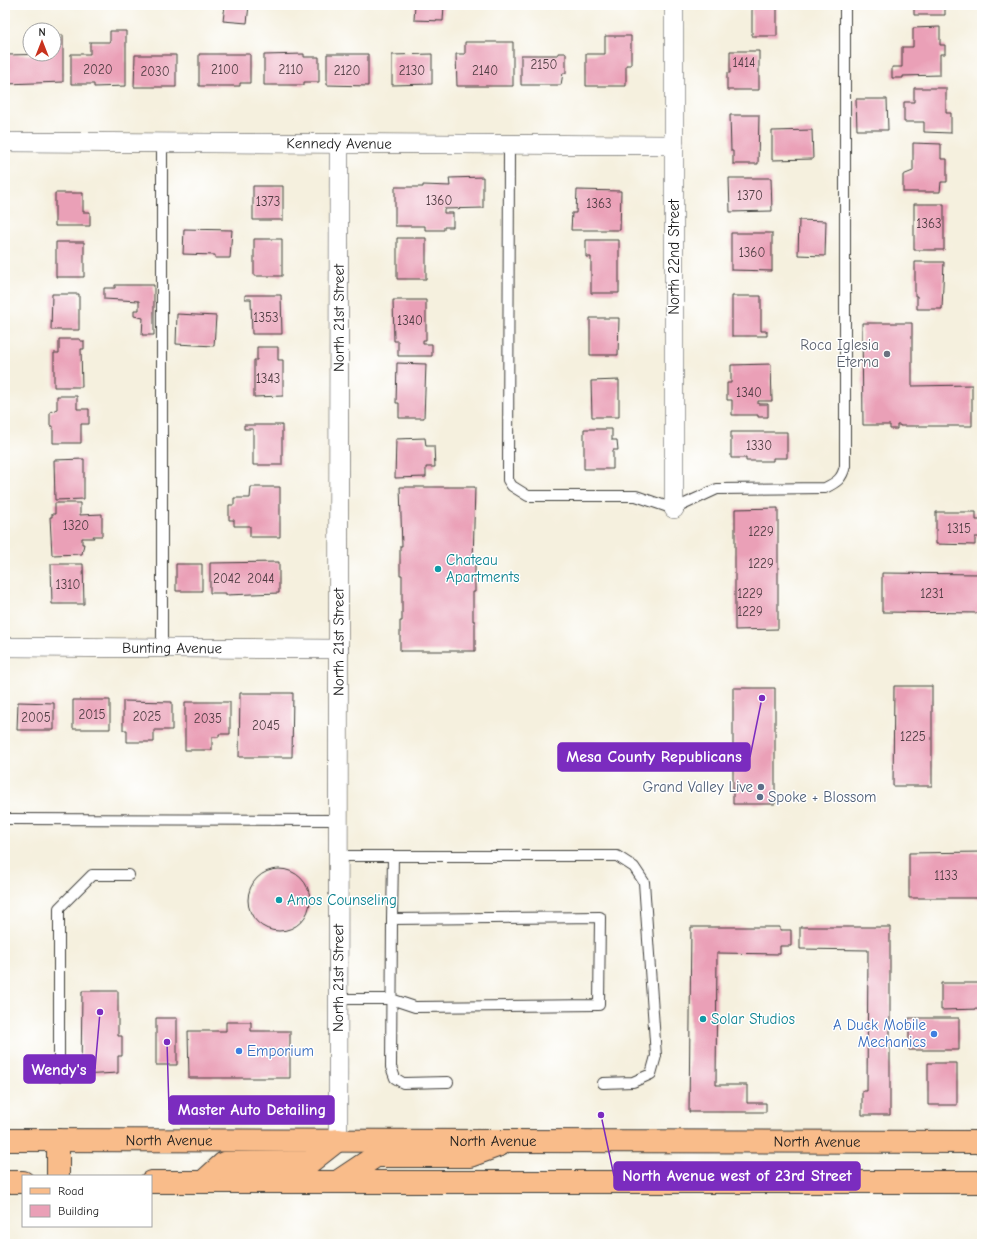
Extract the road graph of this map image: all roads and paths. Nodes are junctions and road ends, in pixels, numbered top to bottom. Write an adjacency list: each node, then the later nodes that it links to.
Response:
1 (674, 5): 7 (street, North 22nd Street)
2 (844, 5): 8 (lane)
3 (5, 142): 4 (street, Kennedy Avenue)
4 (162, 142): 5 (street, Kennedy Avenue); 10 (lane)
5 (339, 143): 6 (street, Kennedy Avenue); 11 (street, North 21st Street)
6 (509, 143): 7 (street, Kennedy Avenue); 8 (lane)
7 (674, 145): 8 (street, North 22nd Street)
8 (674, 509)
9 (5, 647): 10 (street, Bunting Avenue)
10 (162, 648): 11 (street, Bunting Avenue)
11 (339, 649): 13 (street, North 21st Street)
12 (5, 819): 13 (lane)
13 (338, 820): 14 (street, North 21st Street)
14 (338, 856): 15 (lane); 18 (street, North 21st Street)
15 (393, 857): 17 (lane); 22 (lane)
16 (129, 875): 20 (lane)
17 (392, 919): 19 (lane); 19 (lane)
18 (338, 999): 19 (lane); 25 (street, North 21st Street)
19 (391, 999): 21 (lane)
20 (58, 1076)
21 (448, 1082)
22 (603, 1083)
23 (5, 1140): 24 (main road, North Avenue)
24 (58, 1140): 25 (main road, North Avenue); 28 (main road)
25 (338, 1140): 26 (main road, North Avenue); 32 (main road)
26 (514, 1140): 27 (main road, North Avenue); 33 (main road)
27 (982, 1142)
28 (58, 1175)
29 (5, 1182): 30 (main road)
30 (22, 1182)
31 (152, 1182): 32 (main road)
32 (203, 1182): 33 (main road)
33 (338, 1182): 34 (main road)
34 (982, 1182)

